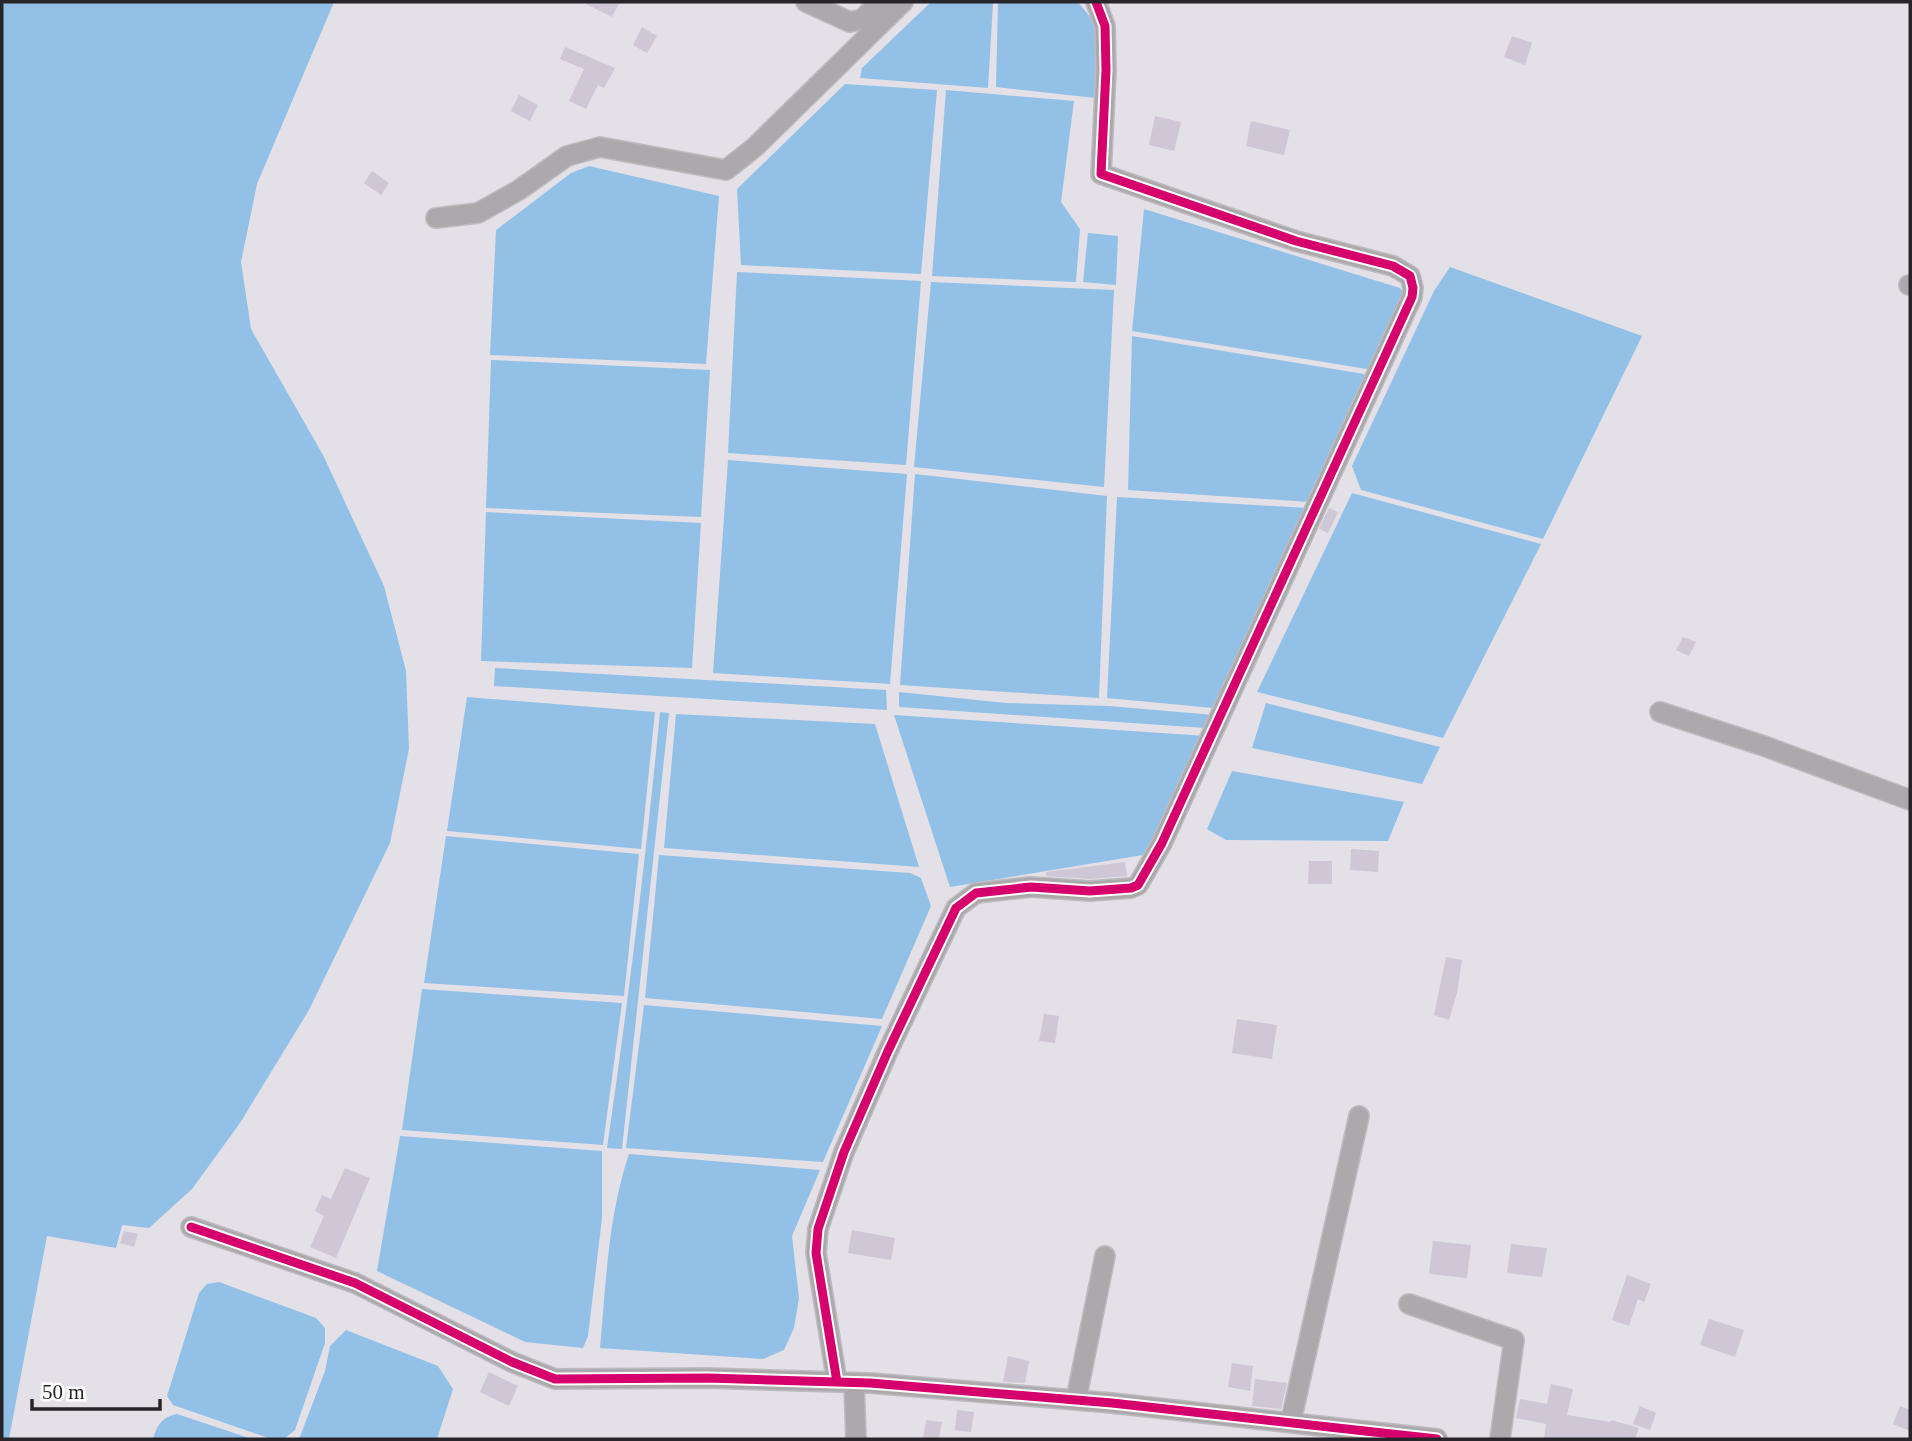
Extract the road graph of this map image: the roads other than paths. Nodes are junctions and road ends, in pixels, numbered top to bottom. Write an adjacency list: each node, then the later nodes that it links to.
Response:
1 (806, 2): 2 (street)
2 (878, 2)
3 (903, 2): 5 (street)
4 (1096, 2): 12 (street)
5 (436, 218)
6 (1660, 712): 7 (street)
7 (1910, 800)
8 (1359, 1115): 14 (street)
9 (191, 1227): 12 (street)
10 (1105, 1256): 13 (street)
11 (1409, 1304): 18 (street)
12 (846, 1382): 13 (street); 16 (street)
13 (1076, 1400): 14 (street)
14 (1291, 1421): 15 (street)
15 (1396, 1437): 17 (street)
16 (856, 1439)
17 (1437, 1439)
18 (1500, 1439)

